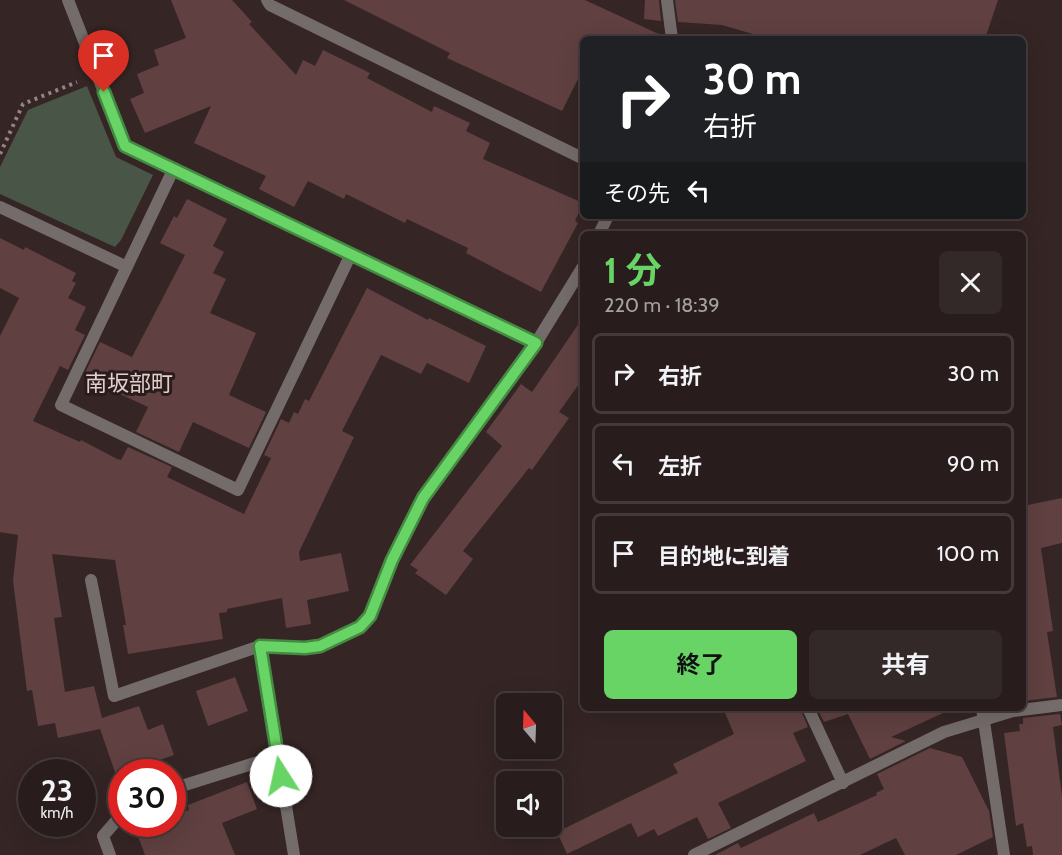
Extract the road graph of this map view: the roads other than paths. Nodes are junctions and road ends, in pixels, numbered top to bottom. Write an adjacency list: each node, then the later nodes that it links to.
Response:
1 (68, 0): 6 (street)
2 (267, 0): 5 (street)
3 (667, 0): 4 (street)
4 (672, 36)
5 (580, 157)
6 (174, 168): 8 (street); 9 (street)
7 (0, 207): 9 (street)
8 (351, 254): 9 (street); 11 (street)
9 (127, 267)
10 (580, 272): 11 (street)
11 (536, 343): 13 (street)
12 (91, 580): 13 (street)
13 (260, 646): 19 (street)
14 (1062, 705): 15 (street)
15 (1026, 709)
16 (809, 711): 20 (street)
17 (1013, 711): 18 (street)
18 (983, 714): 20 (street); 26 (street)
19 (277, 756): 21 (street); 24 (street)
20 (843, 783): 25 (street)
21 (186, 785)
22 (108, 830): 23 (street)
23 (110, 855)
24 (294, 855)
25 (694, 855)
26 (1004, 855)

